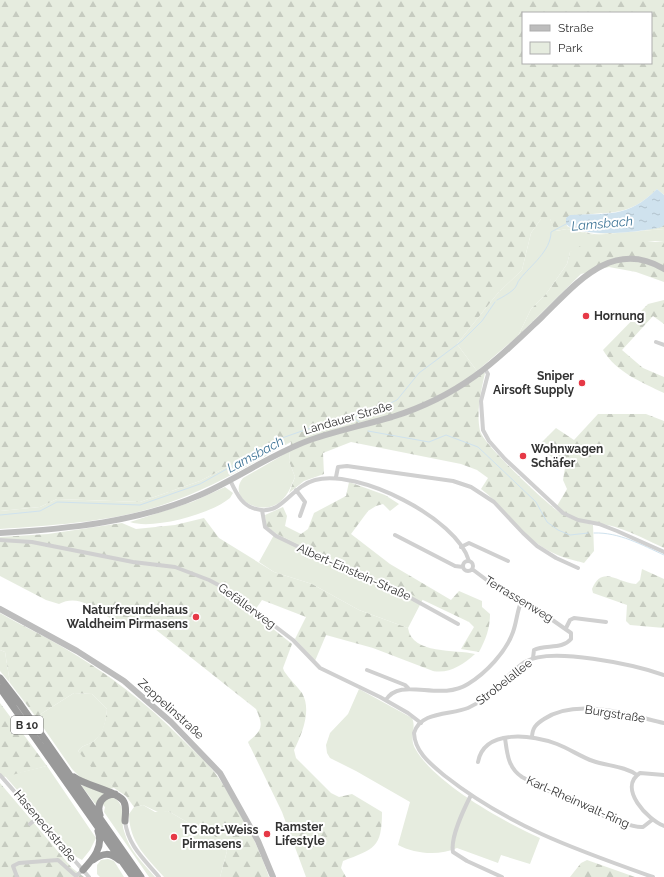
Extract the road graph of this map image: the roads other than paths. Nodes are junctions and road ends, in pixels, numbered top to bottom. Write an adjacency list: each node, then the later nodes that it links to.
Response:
1 (664, 269): 4 (main road, Landauer Straße)
2 (656, 342): 3 (street)
3 (664, 344)
4 (485, 369): 6 (main road, Landauer Straße); 14 (street)
5 (336, 477): 7 (street); 13 (street); 18 (street)
6 (230, 480): 8 (street); 10 (main road, Landauer Straße)
7 (296, 490): 8 (street); 9 (street)
8 (262, 510): 23 (street, Albert-Einstein-Straße)
9 (300, 516)
10 (0, 533)
11 (394, 536): 17 (street)
12 (0, 540): 31 (street, Gefällerweg)
13 (461, 547): 15 (street); 16 (street)
14 (664, 552)
15 (469, 561): 17 (street); 19 (street)
16 (508, 561)
17 (462, 567): 19 (street)
18 (578, 568)
19 (472, 569): 20 (street, Terrassenweg)
20 (522, 600): 24 (street, Terrassenweg); 30 (street)
21 (0, 609): 58 (main road, Zeppelinstraße)
22 (606, 622): 24 (street, Terrassenweg)
23 (458, 624)
24 (566, 628): 25 (street, Terrassenweg)
25 (533, 658): 27 (street, Strobelallee); 32 (street, Strobelallee)
26 (367, 670): 30 (street)
27 (664, 675)
28 (0, 678): 37 (highway, B 10)
29 (0, 688): 46 (highway, B 10)
30 (408, 688): 31 (street)
31 (386, 700): 32 (street, Gefällerweg)
32 (421, 723): 42 (street)
33 (664, 723): 35 (street, Burgstraße)
34 (505, 738): 35 (street); 36 (street); 44 (street, Karl-Rheinwalt-Ring)
35 (532, 738): 39 (street)
36 (478, 762)
37 (63, 765): 41 (highway); 48 (highway, B 10)
38 (0, 775): 43 (street, Haseneckstraße)
39 (637, 775): 40 (street); 44 (street, Karl-Rheinwalt-Ring)
40 (664, 775)
41 (115, 794): 45 (highway); 48 (highway)
42 (471, 795): 59 (street); 60 (street)
43 (37, 818): 47 (street); 52 (street, Haseneckstraße)
44 (652, 820): 49 (street, Karl-Rheinwalt-Ring)
45 (125, 821): 57 (street)
46 (95, 822): 50 (highway); 51 (highway, B 10)
47 (30, 824)
48 (104, 825): 56 (highway, B 10)
49 (664, 826)
50 (91, 861): 51 (highway); 52 (highway)
51 (126, 867): 55 (highway, B 10)
52 (83, 870): 53 (street); 54 (street, Haseneckstraße)
53 (17, 877)
54 (89, 877)
55 (133, 877)
56 (141, 877)
57 (159, 877)
58 (273, 877)
59 (502, 877)
60 (653, 877)

